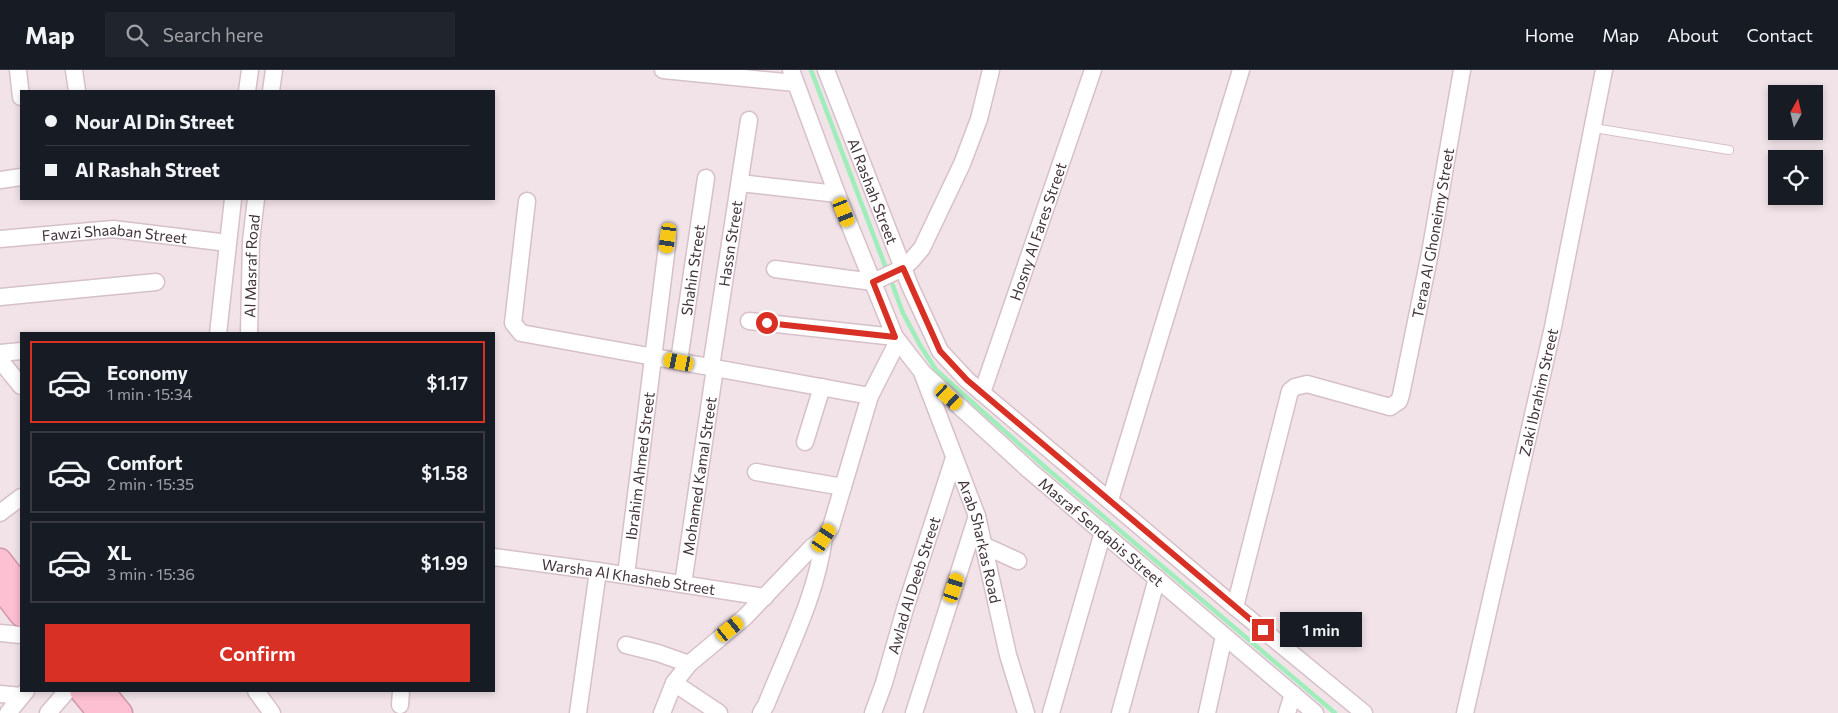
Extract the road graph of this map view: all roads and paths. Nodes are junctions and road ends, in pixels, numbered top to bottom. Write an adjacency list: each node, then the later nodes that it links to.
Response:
1 (18, 70): 13 (street)
2 (74, 70): 14 (street)
3 (250, 70): 15 (street)
4 (274, 70): 16 (street)
5 (663, 70): 12 (street)
6 (826, 70): 31 (street, Al Rashah Street)
7 (991, 70): 31 (street)
8 (1093, 70): 49 (street, Hosny Al Fares Street)
9 (1242, 70): 56 (street)
10 (1462, 70): 72 (street, Teraa Al Ghoneimy Street)
11 (1604, 70): 18 (street, Zaki Ibrahim Street)
12 (793, 77): 24 (street)
13 (20, 90)
14 (77, 90)
15 (247, 90)
16 (271, 90)
17 (749, 120): 23 (street, Hassn Street)
18 (1594, 128): 19 (lane); 105 (street, Zaki Ibrahim Street)
19 (1729, 150)
20 (20, 178): 22 (street)
21 (706, 178): 44 (street, Shahin Street)
22 (0, 180)
23 (740, 183): 24 (street); 45 (street, Hassn Street)
24 (837, 194): 34 (street)
25 (233, 200): 30 (street)
26 (256, 200): 38 (street, Al Masraf Road)
27 (528, 201): 42 (street)
28 (668, 238): 42 (street, Ibrahim Ahmed Street)
29 (0, 239): 30 (street, Fawzi Shaaban Street)
30 (228, 243): 37 (street)
31 (903, 268): 34 (street); 49 (street, Al Rashah Street)
32 (775, 269): 34 (street)
33 (156, 282): 35 (street)
34 (873, 282): 39 (street)
35 (0, 297)
36 (749, 321): 39 (street)
37 (218, 332)
38 (249, 332)
39 (896, 339): 46 (street, Masraf Sendabis Street); 50 (street)
40 (20, 351): 41 (street)
41 (0, 353)
42 (652, 356): 44 (street); 66 (street, Ibrahim Ahmed Street)
43 (0, 360): 47 (street)
44 (679, 362): 45 (street)
45 (713, 368): 48 (street); 68 (street, Mohamed Kamal Street)
46 (923, 373): 52 (street, Arab Sharkas Road); 59 (street, Masraf Sendabis Street)
47 (20, 385)
48 (822, 387): 50 (street); 51 (street)
49 (982, 393): 56 (street, Al Rashah Street)
50 (870, 396): 54 (street)
51 (806, 442)
52 (954, 458): 58 (street, Arab Sharkas Road); 96 (street, Awlad Al Deeb Street)
53 (756, 472): 54 (street)
54 (843, 487): 60 (street)
55 (20, 498): 57 (street)
56 (1110, 500): 72 (street, Al Rashah Street)
57 (0, 513)
58 (976, 516): 61 (street, Arab Sharkas Road); 97 (street)
59 (1102, 532): 67 (street, Masraf Sendabis Street); 99 (street)
60 (824, 538): 71 (street); 87 (street)
61 (983, 545): 64 (street); 98 (street, Arab Sharkas Road)
62 (495, 557): 65 (street, Warsha Al Khasheb Street)
63 (0, 560): 69 (main road)
64 (1018, 561)
65 (598, 570): 66 (street, Warsha Al Khasheb Street); 93 (street)
66 (626, 575): 68 (street, Warsha Al Khasheb Street)
67 (1157, 578): 76 (street, Masraf Sendabis Street); 100 (street)
68 (683, 584): 71 (street, Warsha Al Khasheb Street)
69 (20, 586)
70 (0, 588): 73 (main road)
71 (765, 597): 78 (street)
72 (1235, 607): 104 (street, Al Rashah Street)
73 (20, 614)
74 (0, 633): 75 (street)
75 (20, 635)
76 (1224, 636): 86 (street, Masraf Sendabis Street); 101 (street)
77 (626, 645): 78 (street)
78 (689, 664): 79 (street)
79 (674, 683): 94 (street); 95 (street)
80 (66, 692): 89 (street)
81 (83, 692): 90 (main road)
82 (104, 692): 91 (main road)
83 (257, 692): 92 (street)
84 (0, 694): 85 (street)
85 (24, 694): 88 (street)
86 (1292, 694): 102 (street); 103 (street, Masraf Sendabis Street)
87 (763, 712)
88 (8, 713)
89 (48, 713)
90 (99, 713)
91 (121, 713)
92 (272, 713)
93 (578, 713)
94 (662, 713)
95 (719, 713)
96 (873, 713)
97 (914, 713)
98 (1026, 713)
99 (1051, 713)
100 (1120, 713)
101 (1206, 713)
102 (1287, 713)
103 (1315, 713)
104 (1364, 713)
105 (1465, 713)

